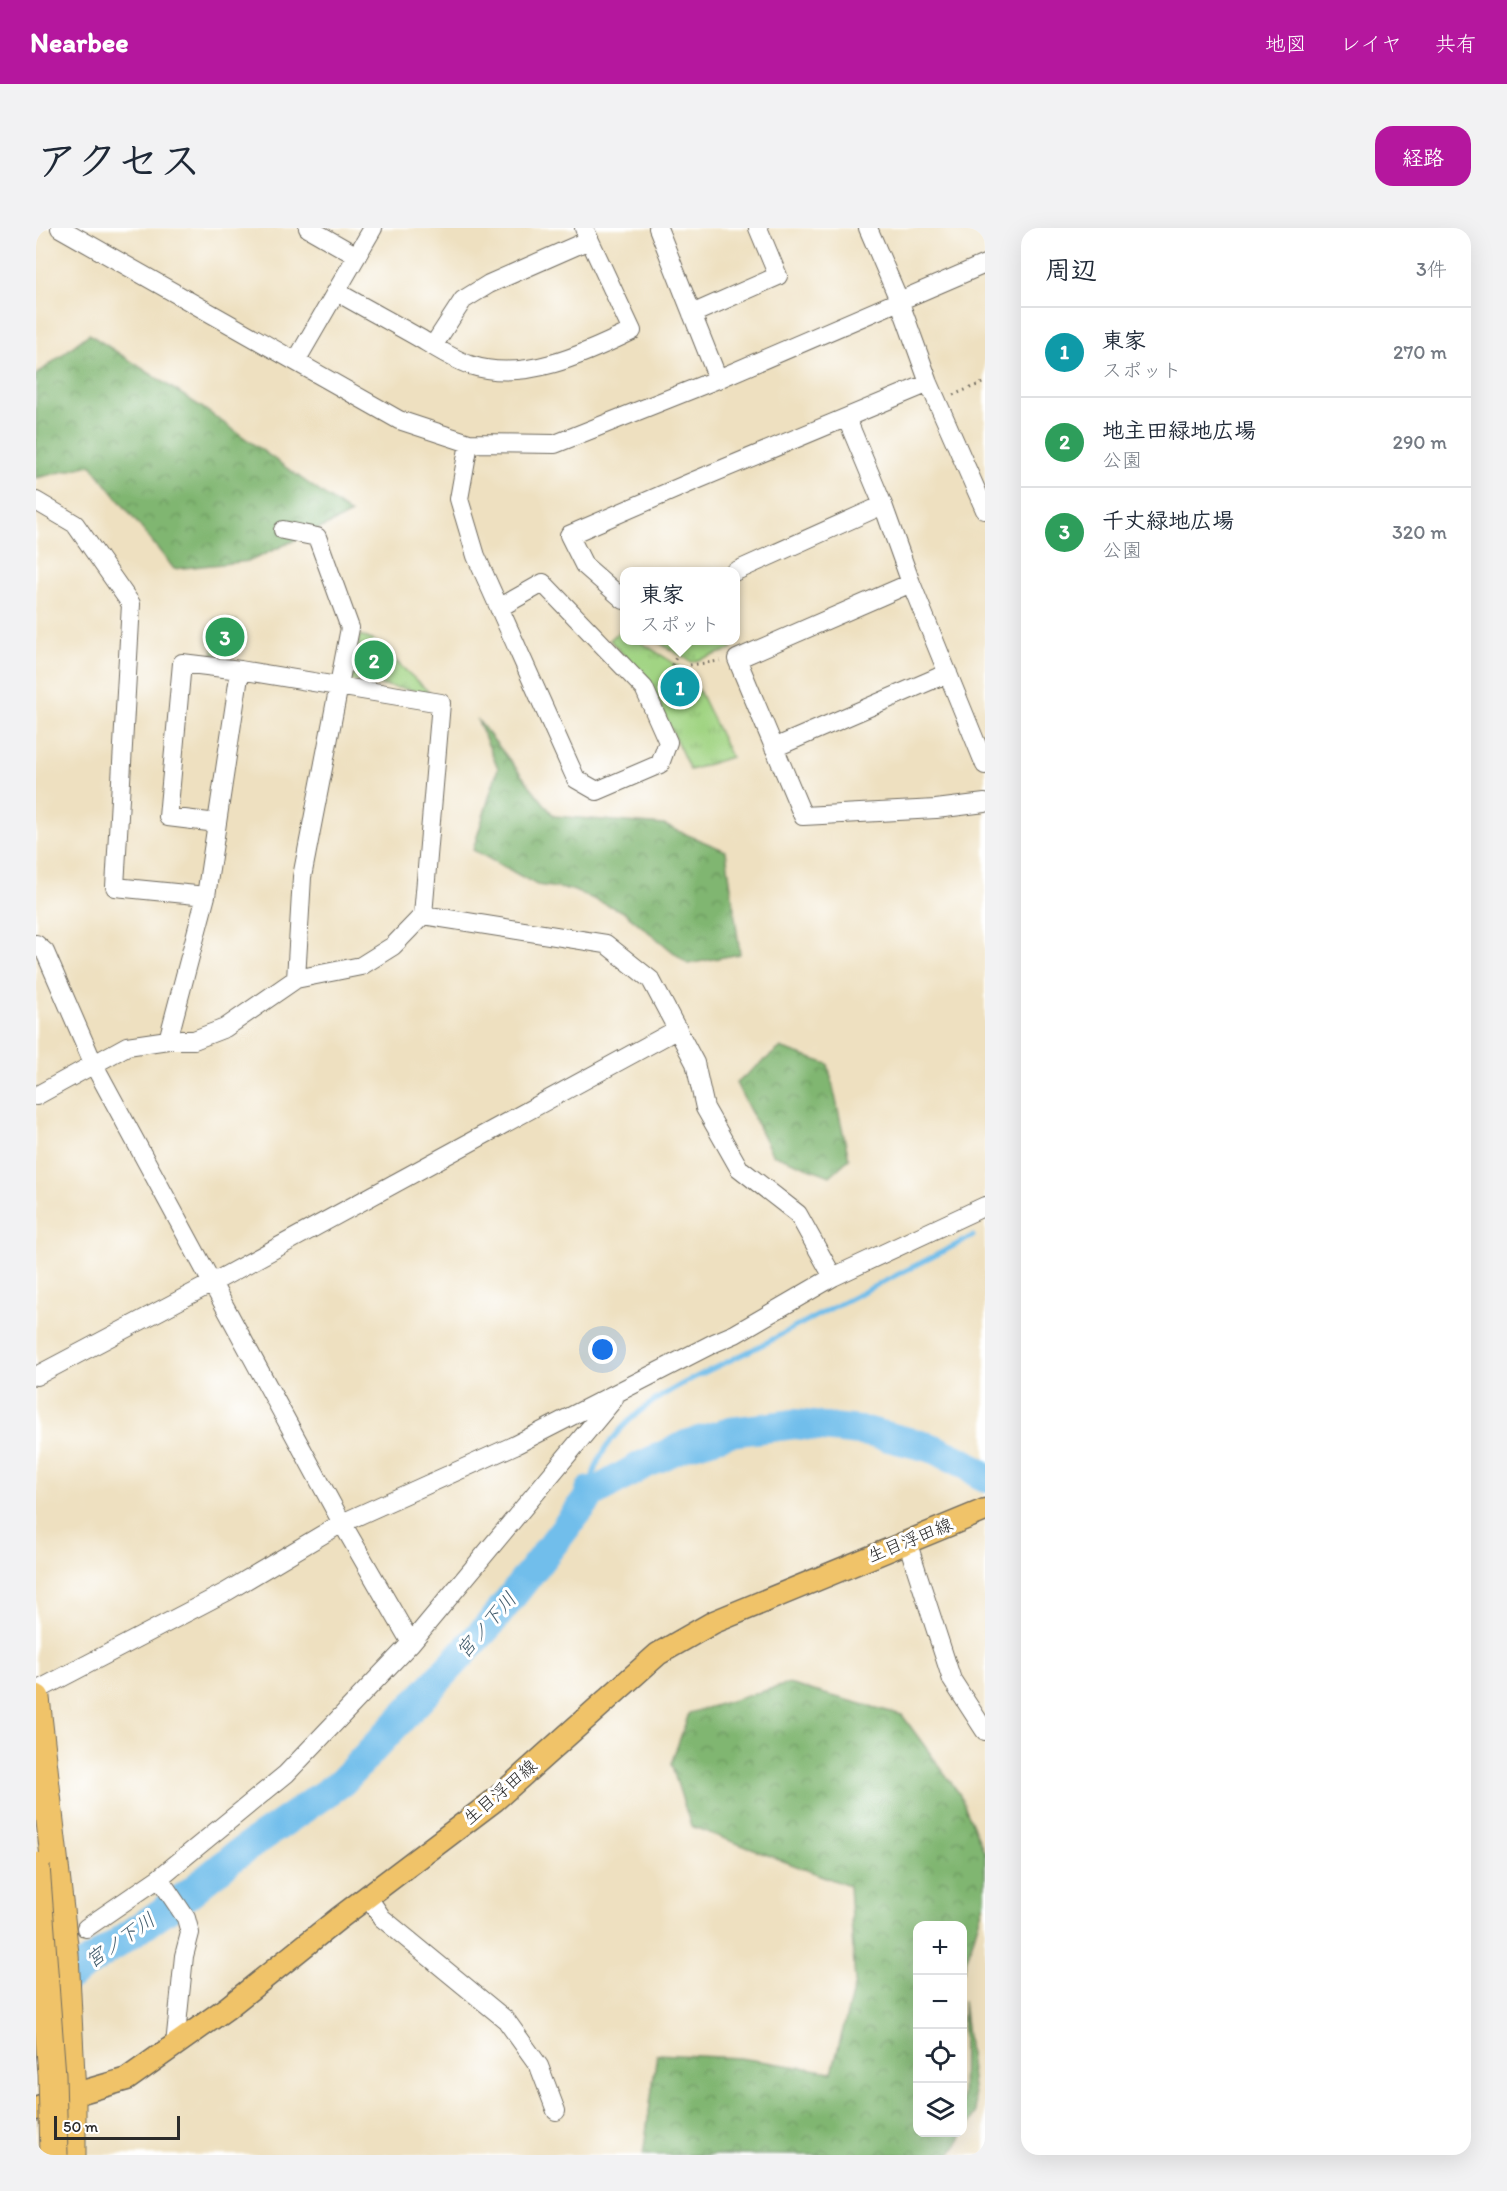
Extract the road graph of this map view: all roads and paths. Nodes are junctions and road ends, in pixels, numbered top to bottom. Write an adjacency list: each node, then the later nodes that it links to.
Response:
1 (60, 228): 14 (street)
2 (308, 228): 8 (street)
3 (373, 228): 8 (street)
4 (658, 228): 12 (street)
5 (758, 228): 12 (street)
6 (868, 228): 11 (street)
7 (586, 234): 13 (street); 13 (street)
8 (357, 256): 10 (street)
9 (985, 264): 11 (street)
10 (336, 292): 13 (street); 14 (street)
11 (899, 300): 15 (street); 17 (street)
12 (692, 314): 15 (street)
13 (433, 346)
14 (296, 361): 20 (street)
15 (718, 379): 20 (street)
16 (985, 382): 18 (path)
17 (929, 383): 18 (street); 19 (street)
18 (939, 401): 23 (street)
19 (847, 419): 22 (street); 27 (street)
20 (469, 443): 28 (street)
21 (36, 501): 40 (street)
22 (883, 506): 25 (street); 26 (street)
23 (985, 510)
24 (283, 530): 35 (street)
25 (740, 569)
26 (911, 583): 30 (street); 34 (street)
27 (620, 596)
28 (499, 608): 28 (street)
29 (680, 650): 31 (path)
30 (737, 659): 32 (path); 36 (street)
31 (672, 665)
32 (690, 665)
33 (240, 670): 35 (street); 39 (street); 39 (street)
34 (948, 673): 36 (street); 37 (street)
35 (339, 686): 41 (street); 43 (street)
36 (774, 748): 38 (street)
37 (985, 765)
38 (985, 803)
39 (217, 823): 40 (street)
40 (206, 896): 45 (street)
41 (423, 915): 43 (street); 44 (street)
42 (36, 944): 46 (street)
43 (296, 979): 45 (street)
44 (678, 1029): 49 (street); 50 (street)
45 (168, 1040): 46 (street)
46 (94, 1065): 47 (street); 50 (street)
47 (36, 1096)
48 (985, 1206): 49 (street)
49 (833, 1277): 52 (street)
50 (212, 1283): 51 (street); 54 (street)
51 (36, 1376)
52 (621, 1390): 54 (street); 56 (street)
53 (985, 1510): 55 (main road, 生目浮田線)
54 (342, 1523): 56 (street); 57 (street)
55 (907, 1541): 59 (street); 62 (main road, 生目浮田線)
56 (411, 1642): 61 (street)
57 (36, 1691)
58 (36, 1698): 66 (highway)
59 (985, 1731)
60 (36, 1866): 70 (highway, bridge)
61 (163, 1884): 63 (street); 65 (street)
62 (367, 1896): 65 (main road, 生目浮田線); 68 (street)
63 (86, 1928)
64 (36, 2011): 69 (highway)
65 (175, 2045): 66 (main road, 生目浮田線)
66 (72, 2095): 67 (main road, 生目浮田線); 71 (highway)
67 (36, 2109)
68 (556, 2111)
69 (43, 2155)
70 (54, 2155)
71 (72, 2155)

